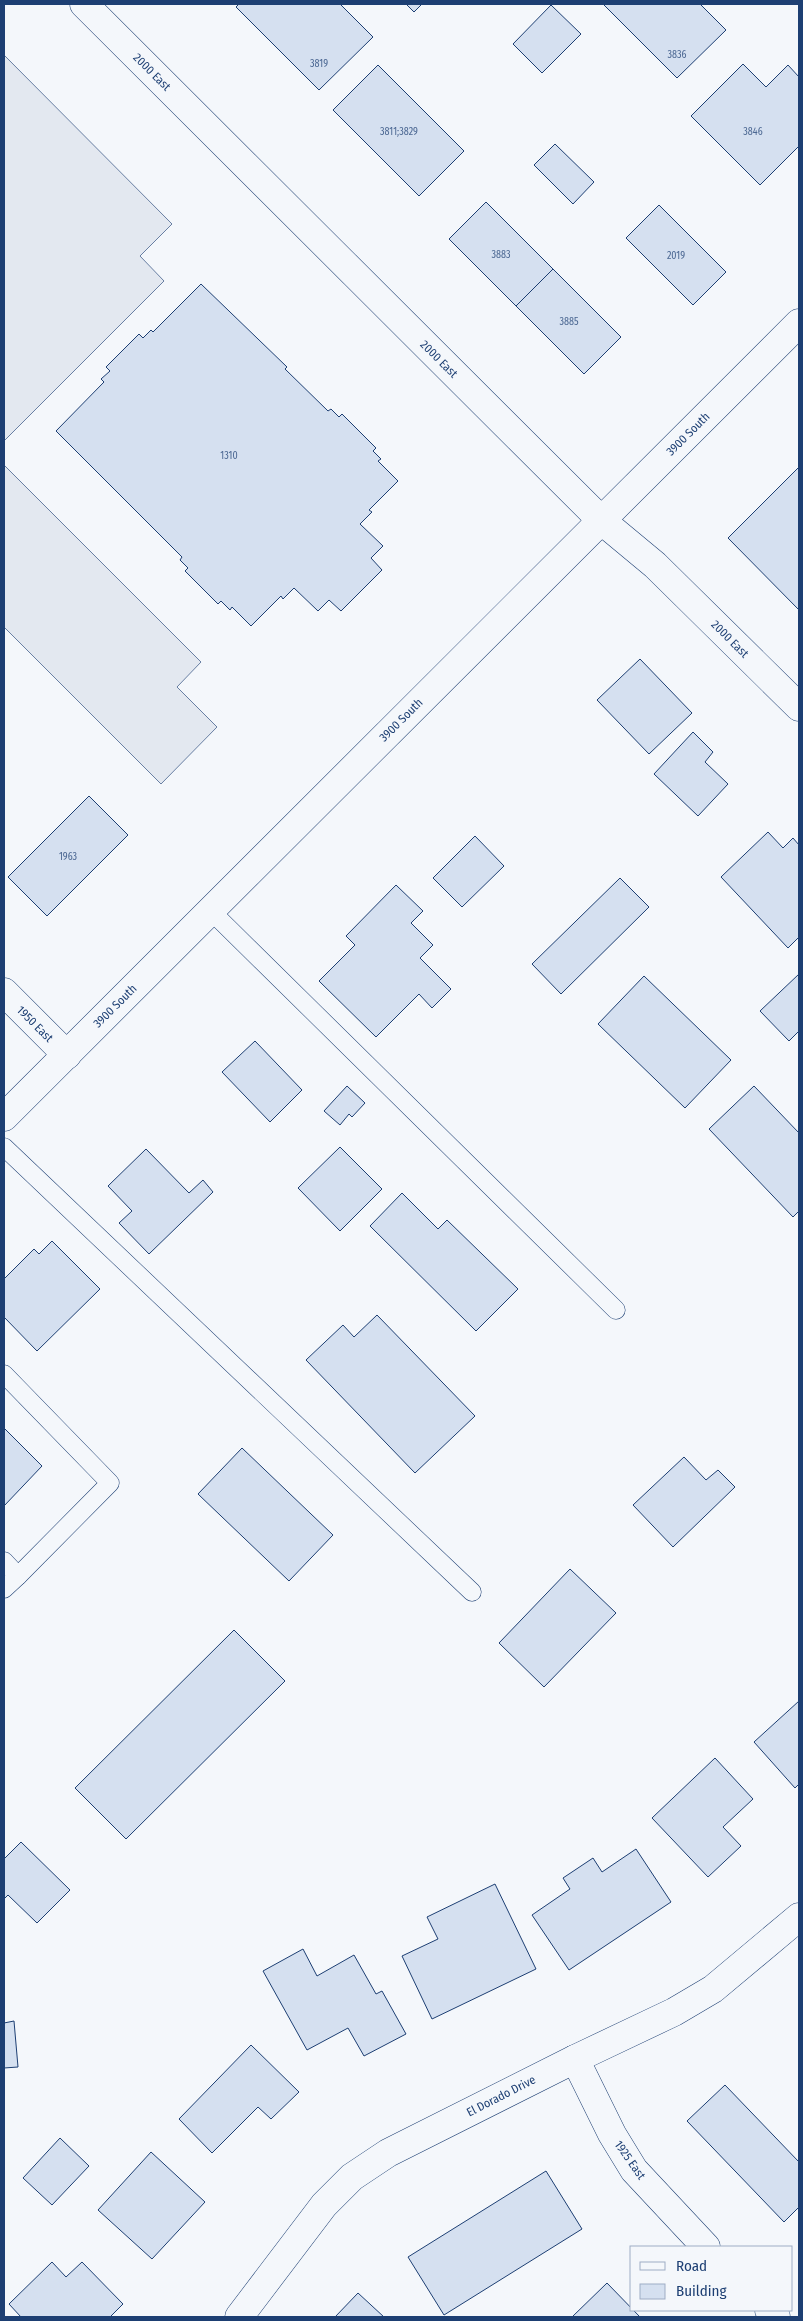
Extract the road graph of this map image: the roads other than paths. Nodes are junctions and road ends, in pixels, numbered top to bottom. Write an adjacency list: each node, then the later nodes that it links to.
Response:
1 (84, 4): 3 (street, 2000 East)
2 (799, 324): 3 (street, 3900 South)
3 (602, 521): 4 (street, 2000 East); 5 (street, 3900 South)
4 (795, 695)
5 (210, 910): 7 (street, 3900 South); 10 (lane)
6 (4, 992): 7 (street, 1950 East)
7 (67, 1055): 8 (street, 3900 South)
8 (4, 1117)
9 (4, 1147): 15 (lane)
10 (616, 1310)
11 (4, 1374): 13 (lane)
12 (4, 1561): 13 (lane)
13 (18, 1576): 14 (lane)
14 (4, 1589)
15 (472, 1592)
16 (799, 1917): 17 (street, El Dorado Drive)
17 (575, 2059): 18 (street, 1925 East); 19 (street, El Dorado Drive)
18 (705, 2246)
19 (240, 2317)

